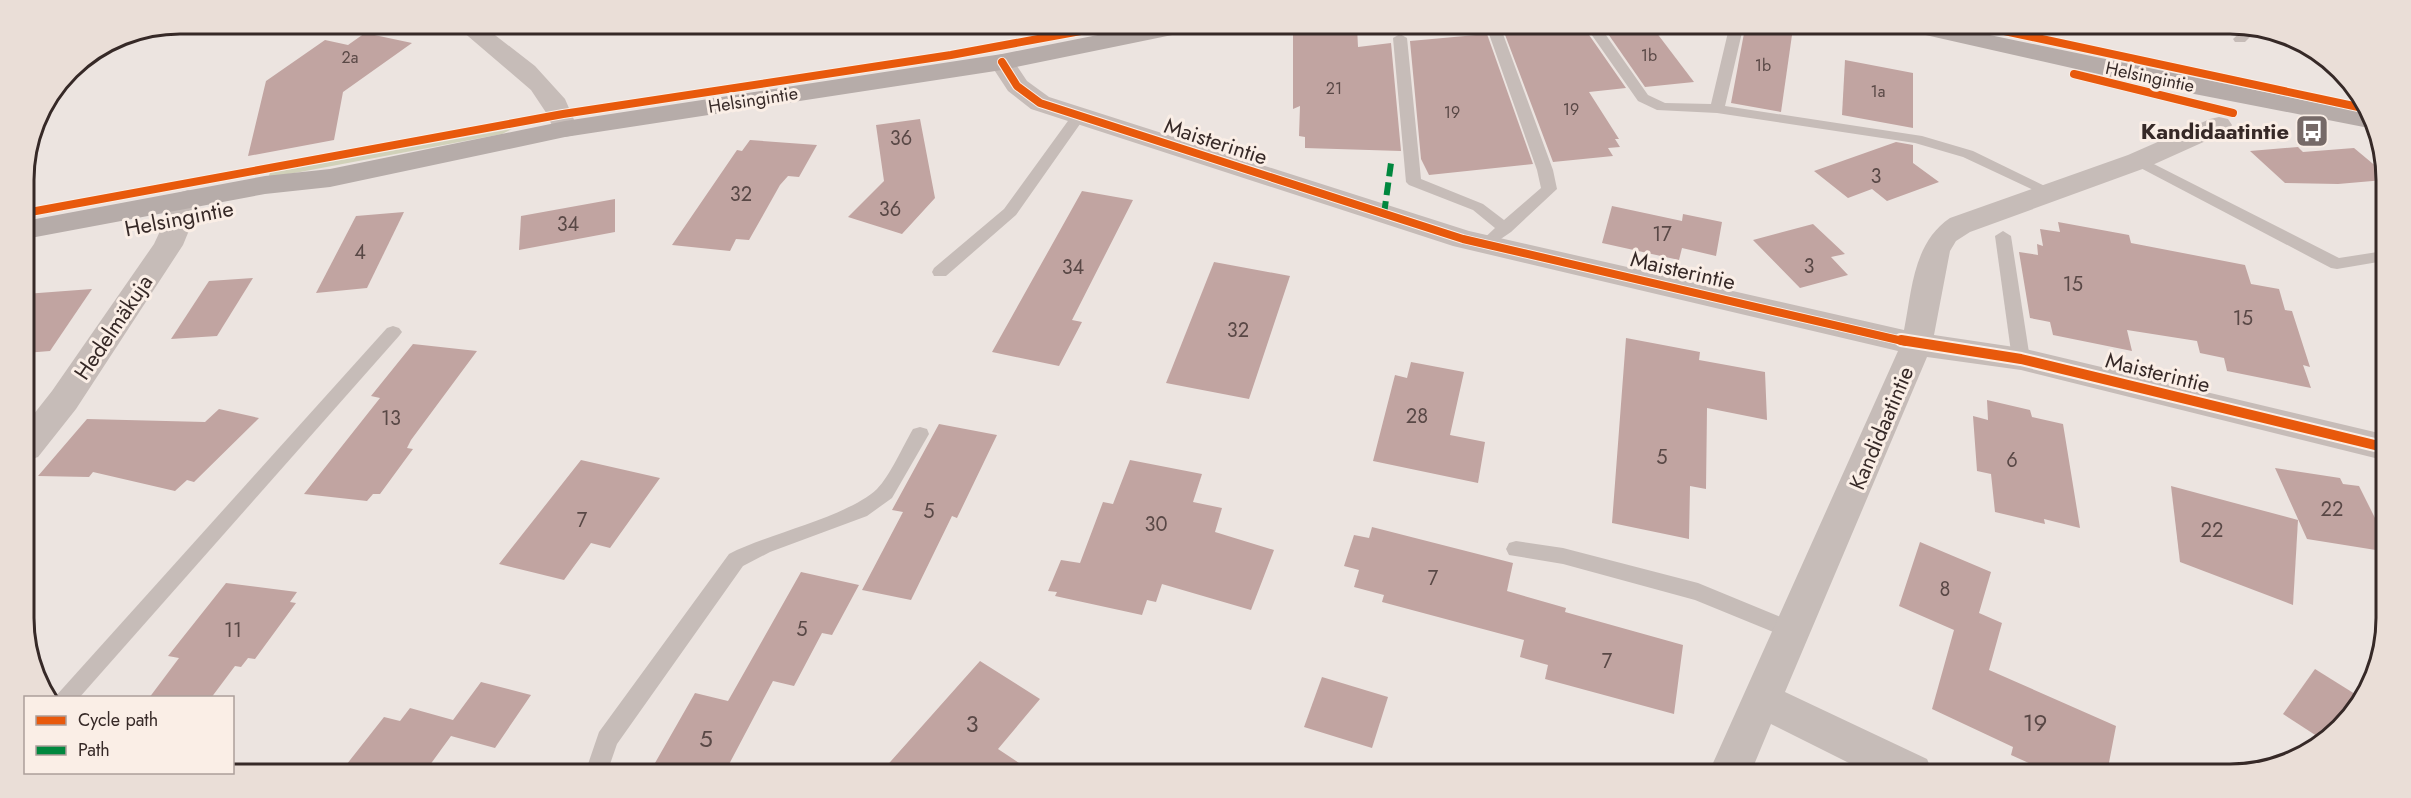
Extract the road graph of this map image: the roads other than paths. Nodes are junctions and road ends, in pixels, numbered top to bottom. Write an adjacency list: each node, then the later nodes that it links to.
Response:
1 (477, 34): 15 (street)
2 (1142, 34): 10 (main road, Helsingintie)
3 (1496, 34): 20 (lane)
4 (1598, 34): 11 (lane)
5 (1735, 34): 11 (lane)
6 (1960, 34): 13 (main road, Helsingintie)
7 (2244, 35): 9 (lane)
8 (1400, 38): 20 (lane)
9 (2240, 39)
10 (1002, 62): 12 (street, Maisterintie); 15 (main road, Helsingintie)
11 (1717, 109): 17 (lane)
12 (1078, 117): 20 (street, Maisterintie); 24 (lane)
13 (2363, 121)
14 (2219, 125): 16 (street, Kandidaatintie)
15 (564, 129): 18 (main road, Helsingintie)
16 (2138, 161): 17 (street, Kandidaatintie); 23 (lane)
17 (2049, 192): 26 (street, Kandidaatintie)
18 (184, 208): 19 (main road, Helsingintie); 22 (main road, Helsingintie); 29 (street, Hedelmäkuja)
19 (35, 229)
20 (1495, 236): 26 (street, Maisterintie)
21 (2003, 236): 27 (lane)
22 (35, 246)
23 (2376, 257)
24 (940, 272)
25 (393, 332): 33 (lane)
26 (1917, 344): 27 (street, Maisterintie); 32 (street, Kandidaatintie)
27 (2021, 359): 30 (street, Maisterintie)
28 (920, 434): 37 (lane)
29 (34, 437)
30 (2376, 445)
31 (1516, 549): 32 (lane)
32 (1793, 631): 34 (street, Kandidaatintie)
33 (67, 696)
34 (1762, 700): 35 (street, Kandidaatintie); 36 (street)
35 (1734, 763)
36 (1892, 763)
37 (599, 764)

